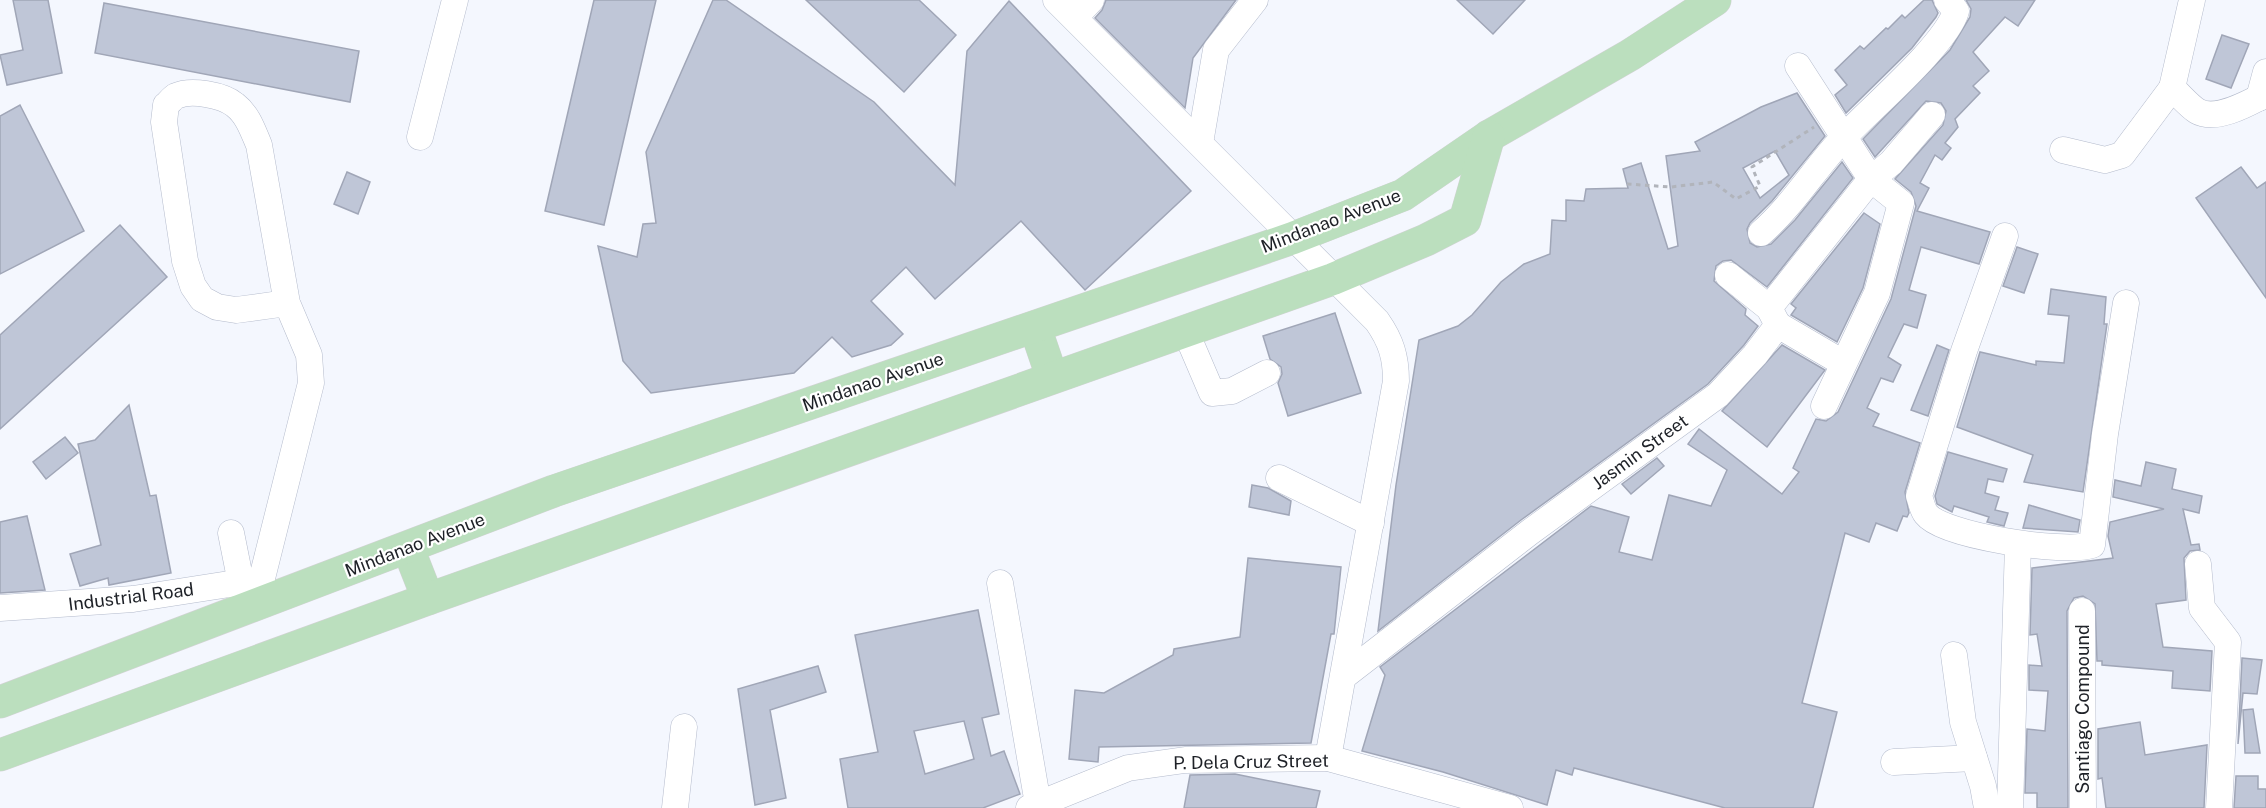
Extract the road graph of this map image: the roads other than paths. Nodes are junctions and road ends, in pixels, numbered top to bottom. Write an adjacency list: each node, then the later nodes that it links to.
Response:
1 (455, 0): 14 (street)
2 (1056, 0): 7 (street)
3 (1255, 0): 16 (street)
4 (1715, 0): 13 (main road, Mindanao Avenue)
5 (1947, 0): 15 (street)
6 (2192, 0): 10 (street)
7 (1083, 8): 16 (street)
8 (1798, 66): 15 (street)
9 (2266, 72): 11 (street)
10 (2172, 88): 11 (street); 17 (street)
11 (2262, 96)
12 (1932, 115): 18 (street, Jasmin Street)
13 (1489, 136): 21 (main road, Mindanao Avenue); 23 (main road)
14 (420, 137)
15 (1844, 138): 18 (street); 19 (street)
16 (1200, 143): 21 (street)
17 (2062, 150)
18 (1871, 179): 26 (street, Jasmin Street); 29 (street)
19 (1761, 233)
20 (2005, 236): 36 (street)
21 (1293, 238): 23 (street); 27 (main road, Mindanao Avenue)
22 (1728, 275): 26 (street)
23 (1332, 279): 28 (main road); 34 (street)
24 (287, 303): 24 (street); 40 (street)
25 (2126, 303): 36 (street)
26 (1774, 316): 29 (street); 45 (street, Jasmin Street)
27 (1035, 327): 31 (main road); 37 (main road, Mindanao Avenue)
28 (1185, 330): 30 (street); 31 (main road)
29 (1843, 363): 32 (street)
30 (1267, 373)
31 (1052, 377): 41 (main road)
32 (1824, 406)
33 (1279, 478): 34 (street)
34 (1371, 523): 45 (street)
35 (231, 533): 40 (street)
36 (2019, 545): 56 (street)
37 (408, 548): 40 (main road, Mindanao Avenue); 41 (main road)
38 (2198, 564): 58 (street)
39 (1000, 583): 52 (street)
40 (253, 589): 42 (street, Industrial Road); 46 (main road, Mindanao Avenue)
41 (428, 599): 48 (main road)
42 (0, 608)
43 (2082, 611): 57 (street, Santiago Compound)
44 (1954, 656): 50 (street)
45 (1344, 676): 49 (street)
46 (0, 702)
47 (684, 727): 53 (street)
48 (0, 755)
49 (1328, 758): 52 (street, P. Dela Cruz Street); 54 (street, P. Dela Cruz Street)
50 (1974, 758): 51 (street); 55 (street)
51 (1894, 762)
52 (1034, 806)
53 (675, 808)
54 (1510, 808)
55 (1986, 808)
56 (2010, 808)
57 (2083, 808)
58 (2219, 808)

